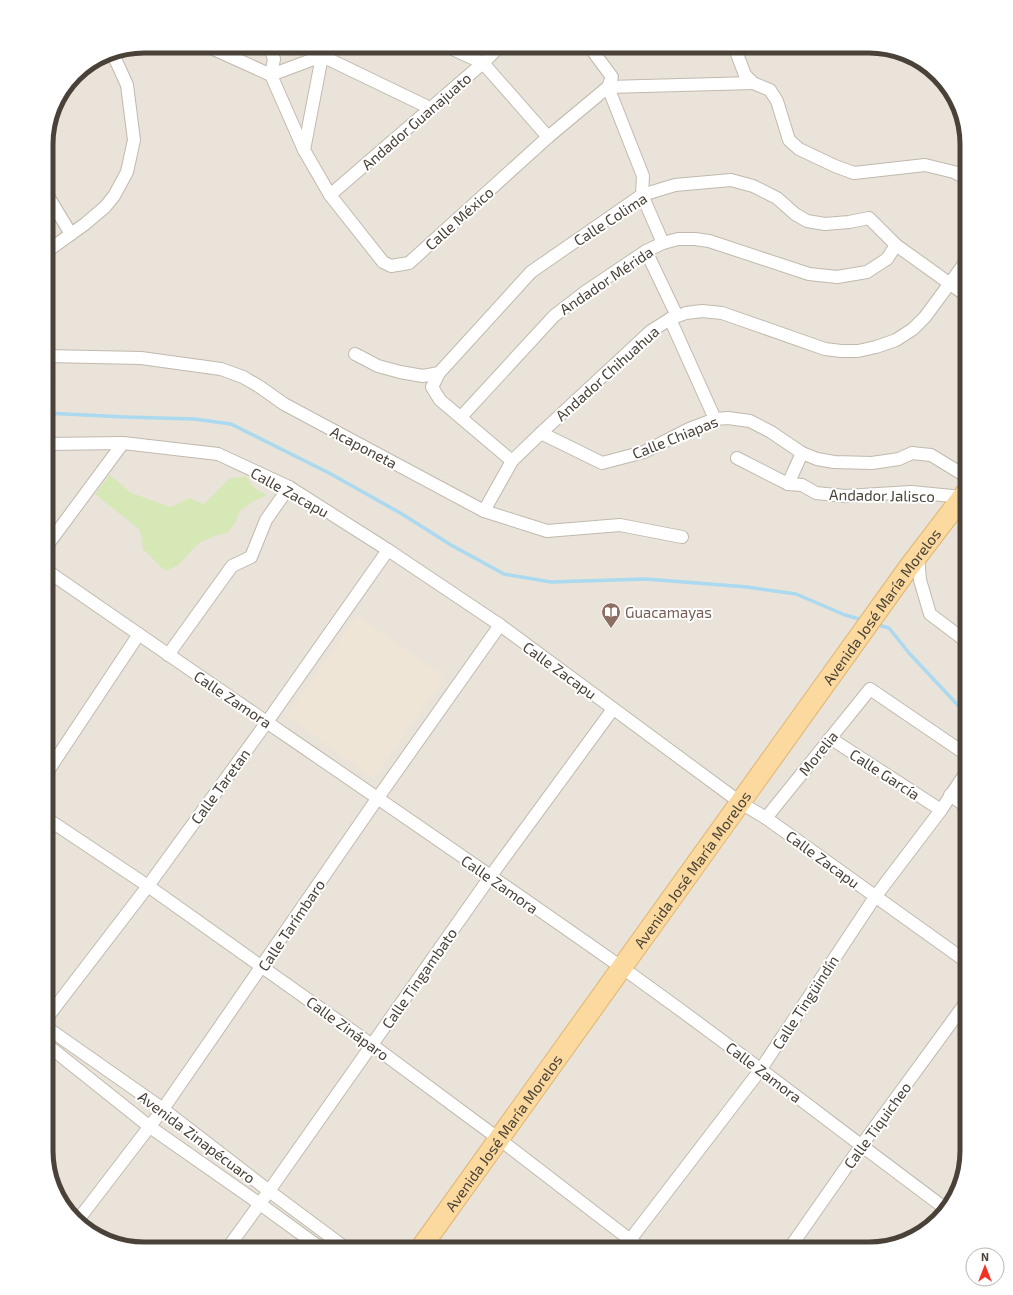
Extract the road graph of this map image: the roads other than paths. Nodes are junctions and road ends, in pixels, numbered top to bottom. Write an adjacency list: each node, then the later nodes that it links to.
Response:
1 (222, 53): 14 (street)
2 (272, 53): 12 (street)
3 (275, 53): 12 (street)
4 (319, 53): 14 (street)
5 (323, 53): 19 (street)
6 (327, 53): 17 (street)
7 (459, 53): 13 (street)
8 (496, 53): 13 (street, Andador Guanajuato)
9 (594, 53): 16 (street)
10 (737, 53): 15 (street)
11 (115, 58): 24 (street)
12 (274, 59): 14 (street)
13 (487, 68): 17 (street, Andador Guanajuato); 18 (street)
14 (271, 75): 19 (street, Calle México)
15 (753, 83): 16 (street); 20 (street)
16 (608, 87): 18 (street, Calle México); 22 (street)
17 (430, 108): 21 (street, Andador Guanajuato)
18 (548, 137): 21 (street, Calle México)
19 (304, 150): 21 (street, Calle México)
20 (960, 175)
21 (330, 195)
22 (642, 195): 25 (street); 26 (street, Calle Colima); 35 (street, Calle Colima)
23 (53, 204): 24 (street)
24 (71, 234): 27 (street)
25 (663, 243): 26 (street, Andador Mérida); 28 (street, Andador Mérida)
26 (896, 245): 30 (street)
27 (53, 247)
28 (646, 251): 32 (street); 36 (street, Andador Mérida)
29 (960, 269): 30 (street, Andador Chihuahua)
30 (949, 283): 31 (street); 32 (street, Andador Chihuahua)
31 (960, 291)
32 (673, 318): 37 (street); 38 (street, Andador Chihuahua)
33 (355, 354): 35 (street)
34 (53, 356): 49 (street, Acaponeta)
35 (439, 373): 36 (street, Calle Colima)
36 (461, 417): 43 (street)
37 (714, 419): 38 (street, Calle Chiapas); 41 (street, Calle Chiapas)
38 (540, 433): 43 (street, Andador Chihuahua)
39 (123, 443): 40 (street, Calle Zacapu); 46 (street, Calle Zacapu); 51 (street)
40 (53, 444)
41 (802, 453): 44 (street, Calle Chiapas); 45 (street)
42 (737, 458): 45 (street, Andador Jalisco)
43 (512, 461): 49 (street, Andador Chihuahua)
44 (960, 473)
45 (788, 484): 47 (street, Andador Jalisco)
46 (289, 487): 52 (street, Calle Zacapu); 58 (street)
47 (960, 494)
48 (960, 500): 53 (main road, Avenida José María Morelos)
49 (484, 511): 50 (street, Acaponeta)
50 (682, 537)
51 (53, 538)
52 (388, 550): 55 (street, Calle Zacapu); 60 (street, Calle Taretan)
53 (913, 561): 57 (street); 68 (main road, Avenida José María Morelos)
54 (53, 575): 56 (street, Calle Zamora)
55 (500, 625): 59 (street, Calle Zacapu); 66 (street, Calle Tarímbaro)
56 (139, 634): 58 (street, Calle Zamora); 63 (street)
57 (960, 637)
58 (168, 654): 60 (street, Calle Zamora)
59 (613, 709): 68 (street, Calle Zacapu); 72 (street, Calle Tingambato)
60 (267, 722): 66 (street, Calle Zamora); 73 (street, Calle Taretan)
61 (830, 738): 62 (street, Morelia); 69 (street, Calle García); 70 (street, Morelia)
62 (960, 750)
63 (53, 763)
64 (960, 781): 65 (street, Calle Tingüindín)
65 (950, 795): 67 (street); 69 (street, Calle Tingüindín)
66 (378, 799): 72 (street, Calle Zamora); 76 (street, Calle Tarímbaro)
67 (960, 802)
68 (741, 803): 70 (street, Calle Zacapu); 77 (main road, Avenida José María Morelos)
69 (940, 810): 74 (street, Calle Tingüindín)
70 (766, 818): 74 (street, Calle Zacapu)
71 (53, 823): 73 (street, Calle Zináparo)
72 (490, 877): 77 (street, Calle Zamora); 81 (street, Calle Tingambato)
73 (148, 886): 76 (street, Calle Zináparo); 78 (street, Calle Taretan)
74 (875, 897): 75 (street, Calle Zacapu); 83 (street, Calle Tingüindín)
75 (960, 957)
76 (262, 967): 81 (street, Calle Zináparo); 84 (street, Calle Tarímbaro)
77 (622, 968): 83 (street, Calle Zamora); 86 (main road, Avenida José María Morelos)
78 (53, 1010)
79 (960, 1011): 87 (street, Calle Tiquicheo)
80 (53, 1032): 84 (street, Avenida Zinapécuaro)
81 (372, 1045): 86 (street, Calle Zináparo); 88 (street, Calle Tingambato)
82 (53, 1050): 85 (street, Avenida Zinapécuaro)
83 (761, 1069): 87 (street, Calle Zamora); 97 (street, Calle Tingüindín)
84 (163, 1109): 85 (street, Calle Tarímbaro); 88 (street, Avenida Zinapécuaro)
85 (150, 1127): 89 (street, Avenida Zinapécuaro); 91 (street, Calle Tarímbaro)
86 (499, 1139): 95 (main road, Avenida José María Morelos); 96 (street, Calle Zináparo)
87 (861, 1146): 90 (street, Calle Zamora); 98 (street, Calle Tiquicheo)
88 (269, 1191): 89 (street, Calle Tingambato); 94 (street, Avenida Zinapécuaro)
89 (260, 1204): 92 (street, Calle Tingambato); 93 (street, Avenida Zinapécuaro)
90 (942, 1206)
91 (81, 1216)
92 (232, 1242)
93 (312, 1242)
94 (338, 1242)
95 (425, 1242)
96 (622, 1242)
97 (628, 1242)
98 (794, 1242)

